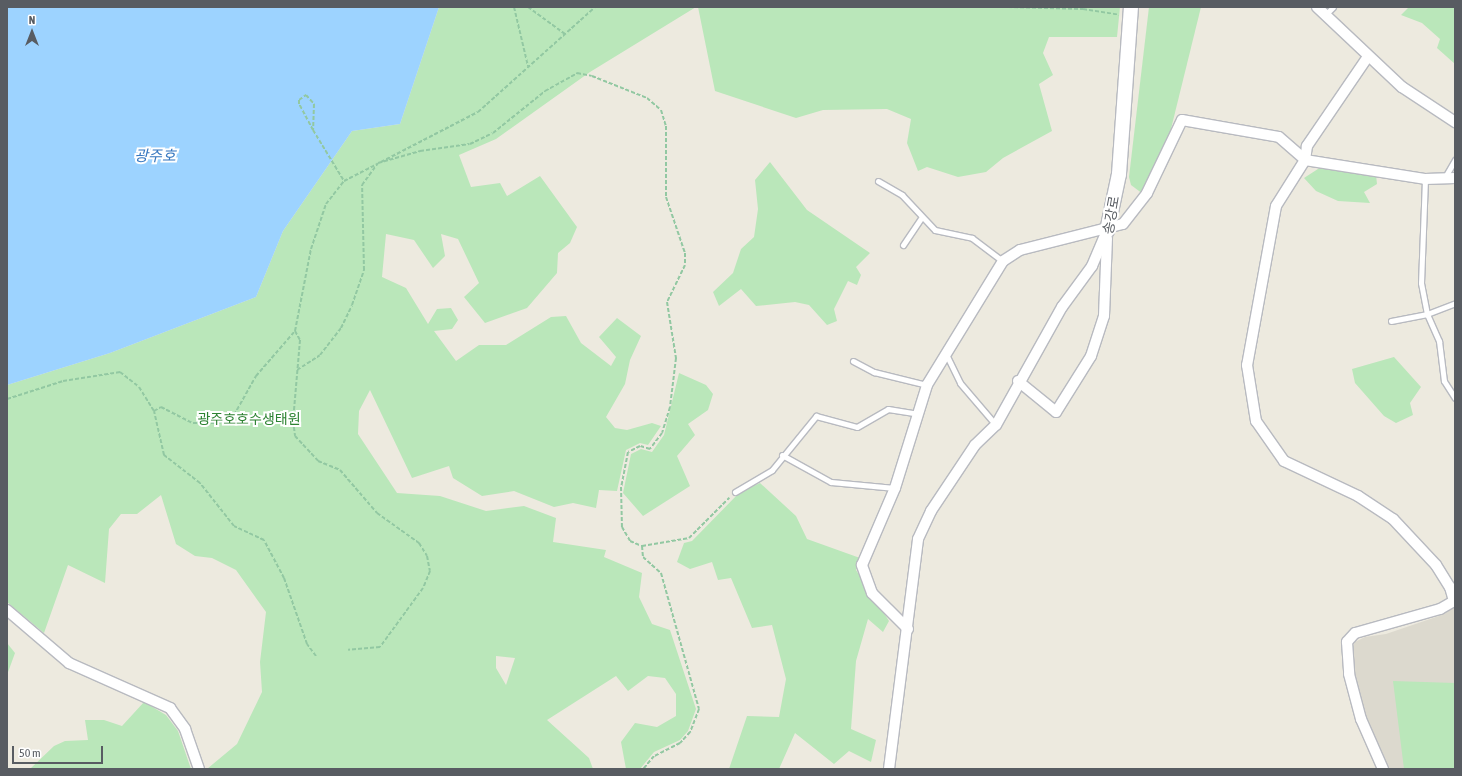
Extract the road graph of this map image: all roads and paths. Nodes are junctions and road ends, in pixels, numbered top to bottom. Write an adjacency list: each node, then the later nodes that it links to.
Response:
1 (514, 7): 10 (path)
2 (529, 7): 8 (path)
3 (595, 7): 8 (path)
4 (1008, 7): 7 (path)
5 (1317, 7): 6 (street)
6 (1329, 11): 9 (street)
7 (1131, 12): 21 (main road, 송강로)
8 (565, 34): 10 (path)
9 (1367, 58): 11 (street); 13 (street)
10 (528, 66): 15 (path)
11 (1455, 122)
12 (313, 130): 12 (path); 18 (path)
13 (1305, 160): 17 (street); 21 (street); 49 (street)
14 (1455, 160): 16 (lane)
15 (378, 163): 18 (path); 30 (path); 41 (path)
16 (1450, 178): 17 (street)
17 (1425, 179): 25 (lane)
18 (344, 181): 27 (path)
19 (878, 181): 20 (lane)
20 (921, 218): 22 (lane); 23 (lane)
21 (1107, 231): 23 (street); 31 (street); 31 (street, 송강로)
22 (902, 245)
23 (1003, 261): 28 (street)
24 (1455, 303): 25 (lane)
25 (1427, 314): 26 (lane); 33 (lane)
26 (1391, 321)
27 (295, 331): 30 (path); 35 (path)
28 (946, 354): 32 (street); 37 (lane)
29 (853, 361): 32 (lane)
30 (297, 370): 44 (path)
31 (1018, 381): 37 (street)
32 (927, 385): 36 (street)
33 (1455, 398)
34 (7, 399): 35 (path)
35 (154, 411): 45 (path)
36 (920, 414): 38 (lane); 39 (street)
37 (996, 425): 43 (street)
38 (782, 455): 39 (lane); 40 (lane)
39 (894, 488): 43 (street)
40 (735, 492): 41 (path)
41 (642, 546): 47 (path)
42 (7, 610): 46 (street)
43 (908, 629): 48 (street)
44 (348, 650)
45 (316, 656)
46 (199, 769)
47 (643, 769)
48 (889, 769)
49 (1383, 769)

